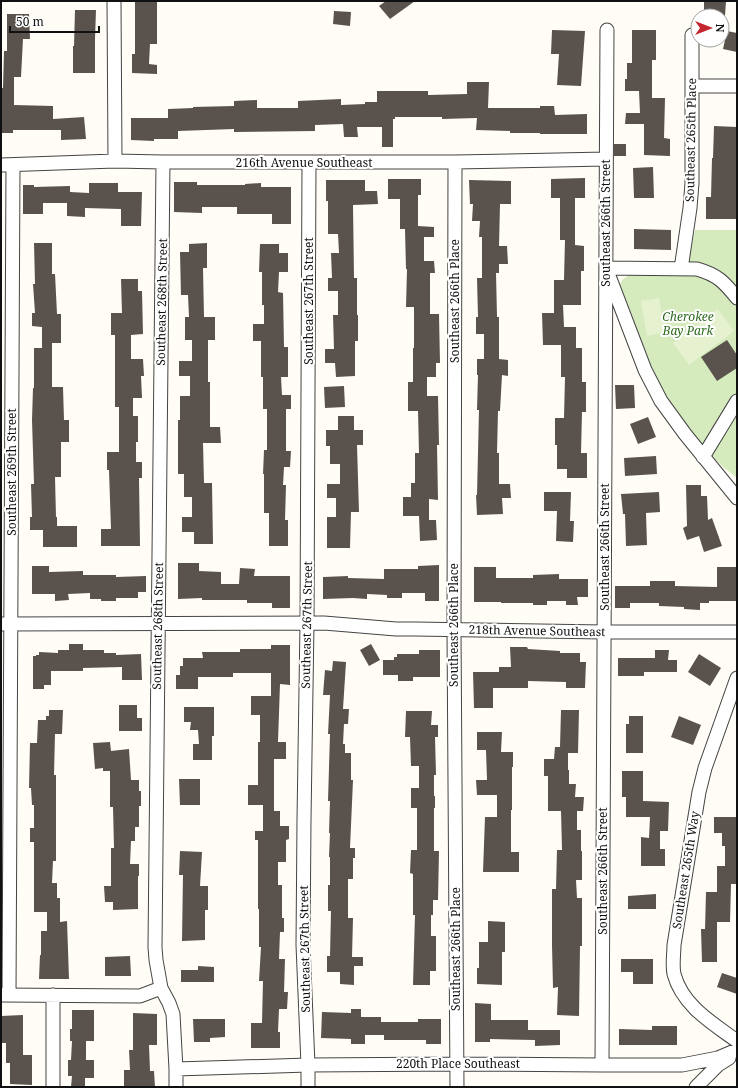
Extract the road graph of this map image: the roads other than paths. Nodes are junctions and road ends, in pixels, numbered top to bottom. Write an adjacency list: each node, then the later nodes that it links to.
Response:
1 (114, 1): 7 (street)
2 (607, 30): 6 (street, Southeast 266th Street)
3 (692, 48): 4 (street, Southeast 265th Place)
4 (692, 86): 5 (street); 13 (street, Southeast 265th Place)
5 (737, 86)
6 (606, 159): 9 (street, 216th Avenue Southeast); 12 (street, Southeast 266th Street)
7 (115, 161): 8 (street, 216th Avenue Southeast); 11 (street, 216th Avenue Southeast)
8 (163, 162): 10 (street, 216th Avenue Southeast); 18 (street, Southeast 268th Street)
9 (455, 162): 10 (street, 216th Avenue Southeast); 21 (street, Southeast 266th Place)
10 (309, 163): 19 (street, Southeast 267th Street)
11 (7, 165): 20 (street, Southeast 269th Street)
12 (606, 268): 13 (street); 16 (street); 22 (street, Southeast 266th Street)
13 (681, 268): 14 (street)
14 (737, 298)
15 (737, 401): 16 (street)
16 (704, 457): 17 (street)
17 (737, 498)
18 (158, 623): 19 (street, 218th Avenue Southeast); 20 (street, 218th Avenue Southeast); 25 (street, Southeast 268th Street)
19 (307, 623): 21 (street, 218th Avenue Southeast); 31 (street, Southeast 267th Street)
20 (6, 624): 26 (street, Southeast 269th Street)
21 (454, 630): 22 (street, 218th Avenue Southeast); 30 (street, Southeast 266th Place)
22 (604, 632): 23 (street, 218th Avenue Southeast); 32 (street, Southeast 266th Street)
23 (737, 632)
24 (737, 678): 28 (street, Southeast 265th Way)
25 (161, 988): 27 (street); 33 (street, Southeast 268th Street)
26 (5, 995): 27 (street)
27 (53, 995): 34 (street)
28 (737, 1041)
29 (737, 1051): 32 (street, 220th Place Southeast); 38 (street)
30 (457, 1064): 31 (street, 220th Place Southeast); 32 (street, 220th Place Southeast); 37 (street, Southeast 266th Place)
31 (308, 1065): 33 (street, 220th Place Southeast); 36 (street, Southeast 267th Street)
32 (602, 1065)
33 (176, 1069): 35 (street, Southeast 268th Street)
34 (52, 1087)
35 (176, 1087)
36 (308, 1087)
37 (457, 1087)
38 (696, 1087)

